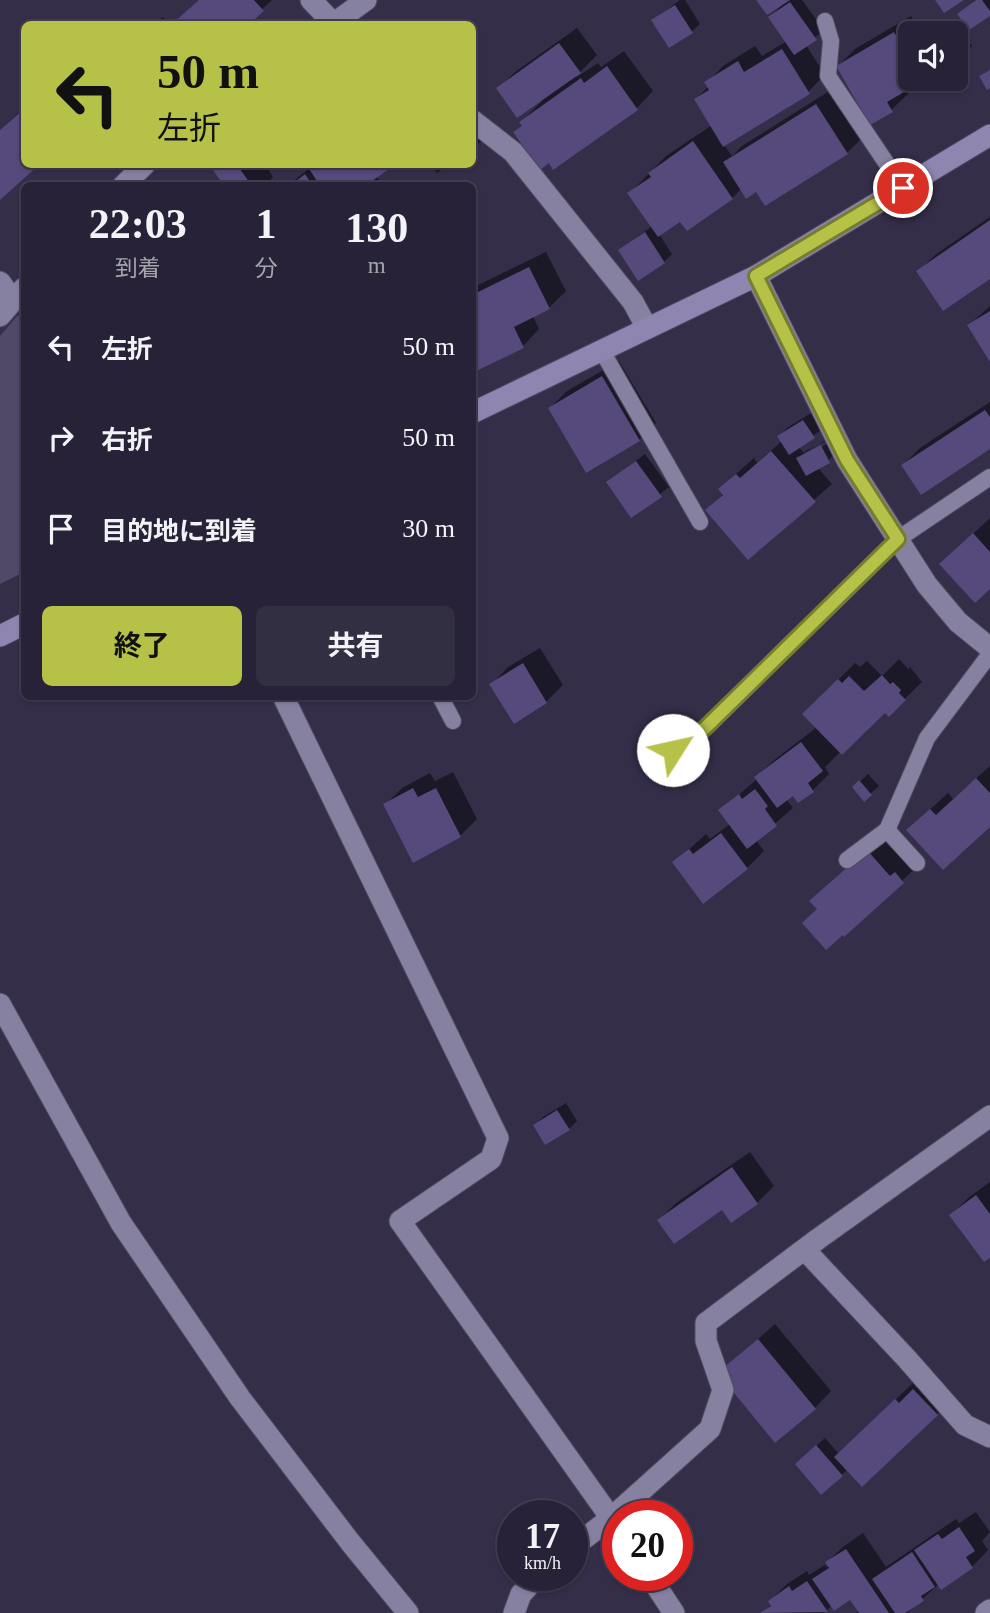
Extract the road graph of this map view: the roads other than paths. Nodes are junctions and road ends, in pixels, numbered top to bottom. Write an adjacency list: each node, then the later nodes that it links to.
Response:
1 (311, 0): 3 (street)
2 (366, 0): 4 (street)
3 (331, 21)
4 (338, 21)
5 (825, 21): 10 (lane)
6 (476, 123): 14 (street)
7 (990, 135): 10 (street)
8 (141, 168): 9 (street)
9 (127, 182)
10 (903, 188): 11 (street)
11 (756, 276): 14 (street); 19 (street)
12 (0, 282): 13 (street)
13 (13, 301)
14 (647, 328): 15 (street)
15 (602, 351): 16 (street); 18 (lane)
16 (476, 411)
17 (990, 477): 19 (lane)
18 (699, 522)
19 (898, 539): 22 (street); 27 (lane)
20 (21, 626): 21 (street)
21 (0, 636)
22 (990, 649)
23 (990, 654): 28 (lane)
24 (285, 700): 36 (street)
25 (442, 700): 26 (lane)
26 (453, 722)
27 (673, 750)
28 (887, 830): 29 (lane); 30 (lane)
29 (847, 860)
30 (917, 863)
31 (0, 1004): 39 (street)
32 (990, 1116): 33 (street)
33 (805, 1250): 34 (street); 35 (street)
34 (990, 1437)
35 (637, 1500)
36 (602, 1506)
37 (524, 1591): 40 (street)
38 (660, 1591): 41 (street)
39 (408, 1613)
40 (514, 1613)
41 (674, 1613)

